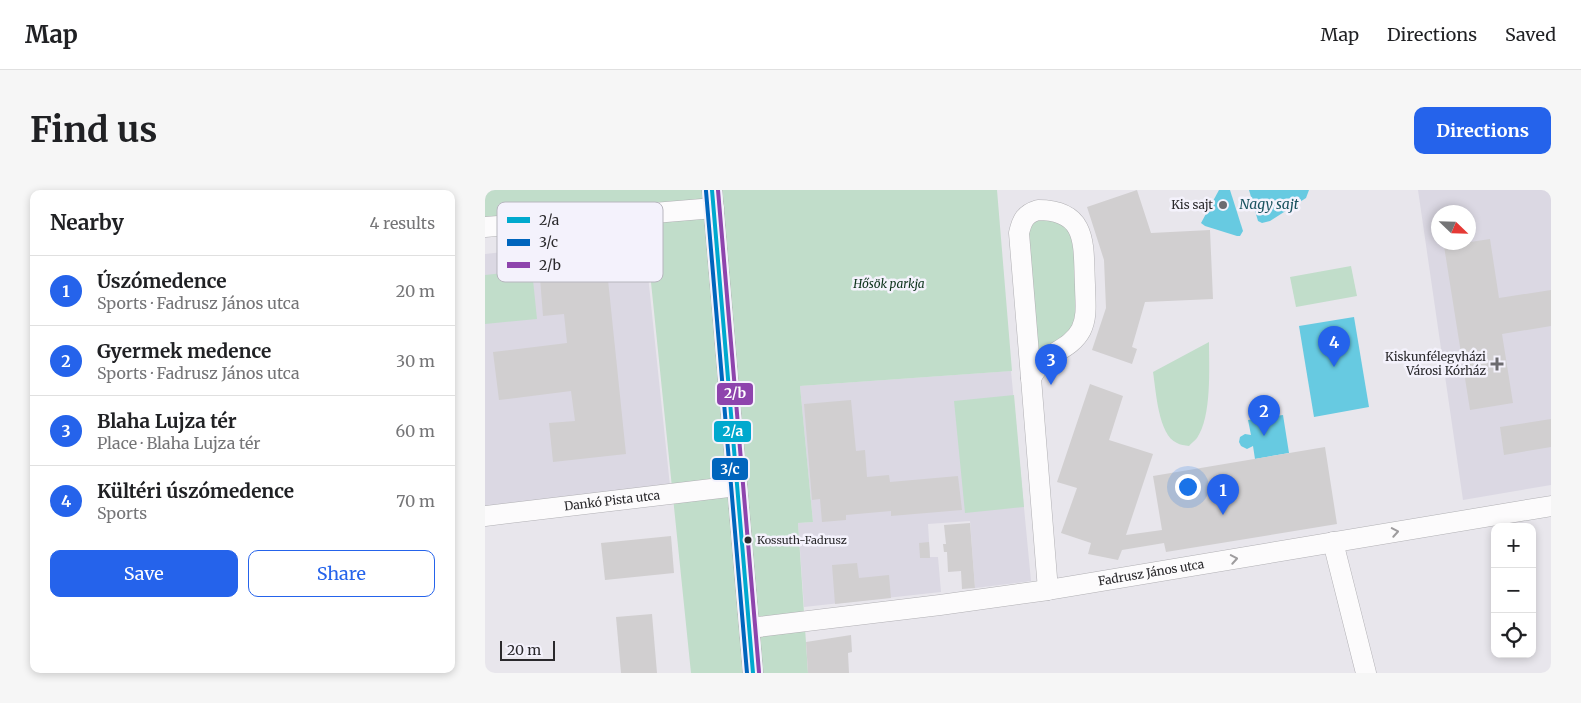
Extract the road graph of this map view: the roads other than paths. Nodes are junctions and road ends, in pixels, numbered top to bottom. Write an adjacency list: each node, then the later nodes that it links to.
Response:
1 (713, 199): 2 (street); 4 (street)
2 (663, 205)
3 (1031, 378): 3 (street); 8 (street)
4 (737, 486): 6 (street, Dankó Pista utca); 9 (street)
5 (1551, 506): 7 (street, Fadrusz János utca, one-way to 5)
6 (485, 516)
7 (1333, 542): 8 (street, Fadrusz János utca, one-way to 7); 11 (street)
8 (1048, 590): 9 (street, Fadrusz János utca)
9 (750, 628): 10 (street)
10 (753, 673)
11 (1366, 673)

